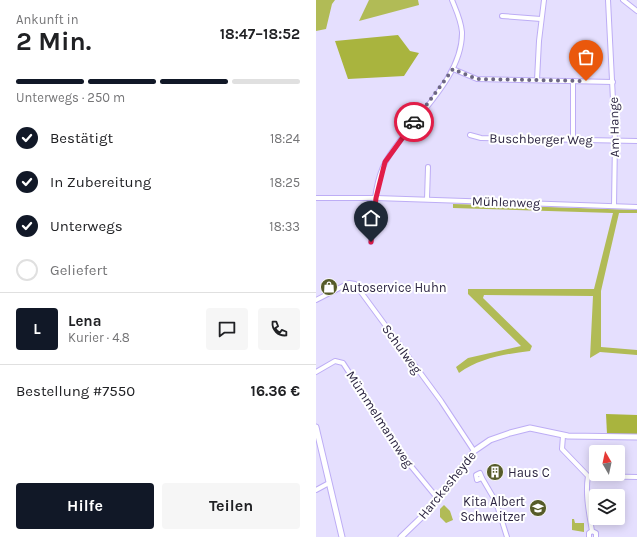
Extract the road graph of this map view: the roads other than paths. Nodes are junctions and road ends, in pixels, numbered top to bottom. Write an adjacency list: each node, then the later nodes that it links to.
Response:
1 (452, 0): 8 (street)
2 (544, 0): 7 (street)
3 (608, 0): 11 (street, Am Hange)
4 (623, 0): 5 (street)
5 (637, 11)
6 (502, 16): 7 (street)
7 (541, 19): 9 (street)
8 (453, 69): 9 (street); 18 (street)
9 (537, 80): 10 (street)
10 (573, 81): 11 (street); 13 (street)
11 (613, 82): 14 (street, Am Hange)
12 (470, 135): 13 (street, Buschberger Weg)
13 (573, 140): 14 (street, Buschberger Weg)
14 (615, 140): 15 (street, Buschberger Weg); 20 (street, Am Hange)
15 (637, 141)
16 (428, 167): 19 (street)
17 (316, 198): 18 (street, Mühlenweg)
18 (376, 198): 19 (street, Mühlenweg); 22 (street)
19 (427, 199): 20 (street, Mühlenweg)
20 (614, 206): 21 (street, Mühlenweg)
21 (637, 207)
22 (371, 242)
23 (316, 300): 28 (street, Schulweg)
24 (316, 372): 34 (street, Mümmelmannweg)
25 (316, 427): 32 (main road)
26 (562, 436): 27 (main road, Harckesheyde); 28 (main road, Harckesheyde); 29 (street)
27 (637, 437)
28 (474, 451): 34 (main road, Harckesheyde)
29 (588, 476): 30 (street); 35 (street)
30 (637, 477)
31 (482, 478): 38 (street)
32 (329, 483): 33 (street); 36 (main road)
33 (316, 490)
34 (438, 499): 37 (main road, Harckesheyde)
35 (592, 531): 40 (street); 41 (street)
36 (342, 537)
37 (402, 537)
38 (507, 537)
39 (584, 537): 40 (street)
40 (589, 537)
41 (596, 537)

